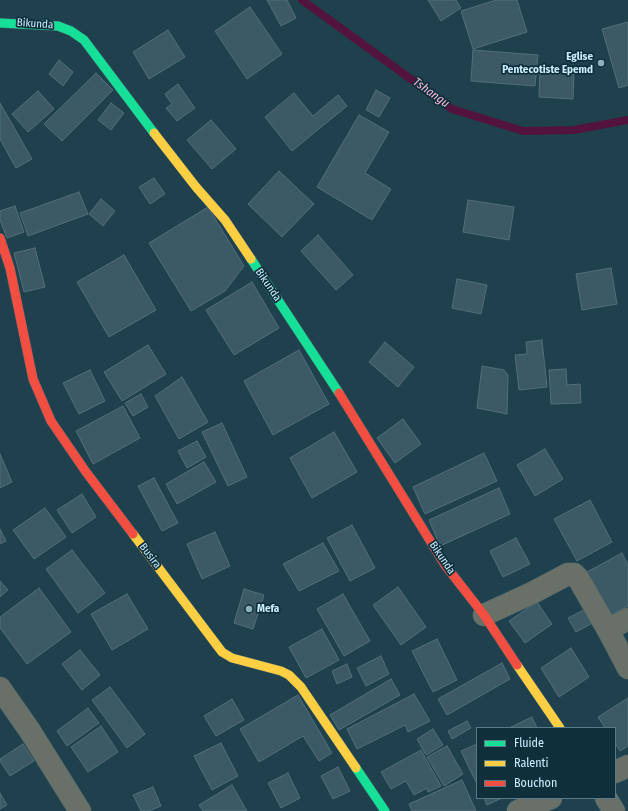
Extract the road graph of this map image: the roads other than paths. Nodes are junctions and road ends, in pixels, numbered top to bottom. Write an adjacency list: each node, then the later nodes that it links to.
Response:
1 (0, 23): 3 (street, Bikunda)
2 (0, 238): 14 (street, Busira)
3 (484, 615): 5 (street); 8 (street, Bikunda)
4 (628, 619): 5 (street)
5 (608, 630): 6 (street)
6 (628, 668)
7 (0, 688): 13 (street)
8 (559, 727)
9 (628, 766): 10 (street)
10 (616, 772)
11 (548, 799): 15 (street)
12 (607, 799): 16 (street)
13 (80, 811)
14 (385, 811)
15 (518, 811)
16 (614, 811)

